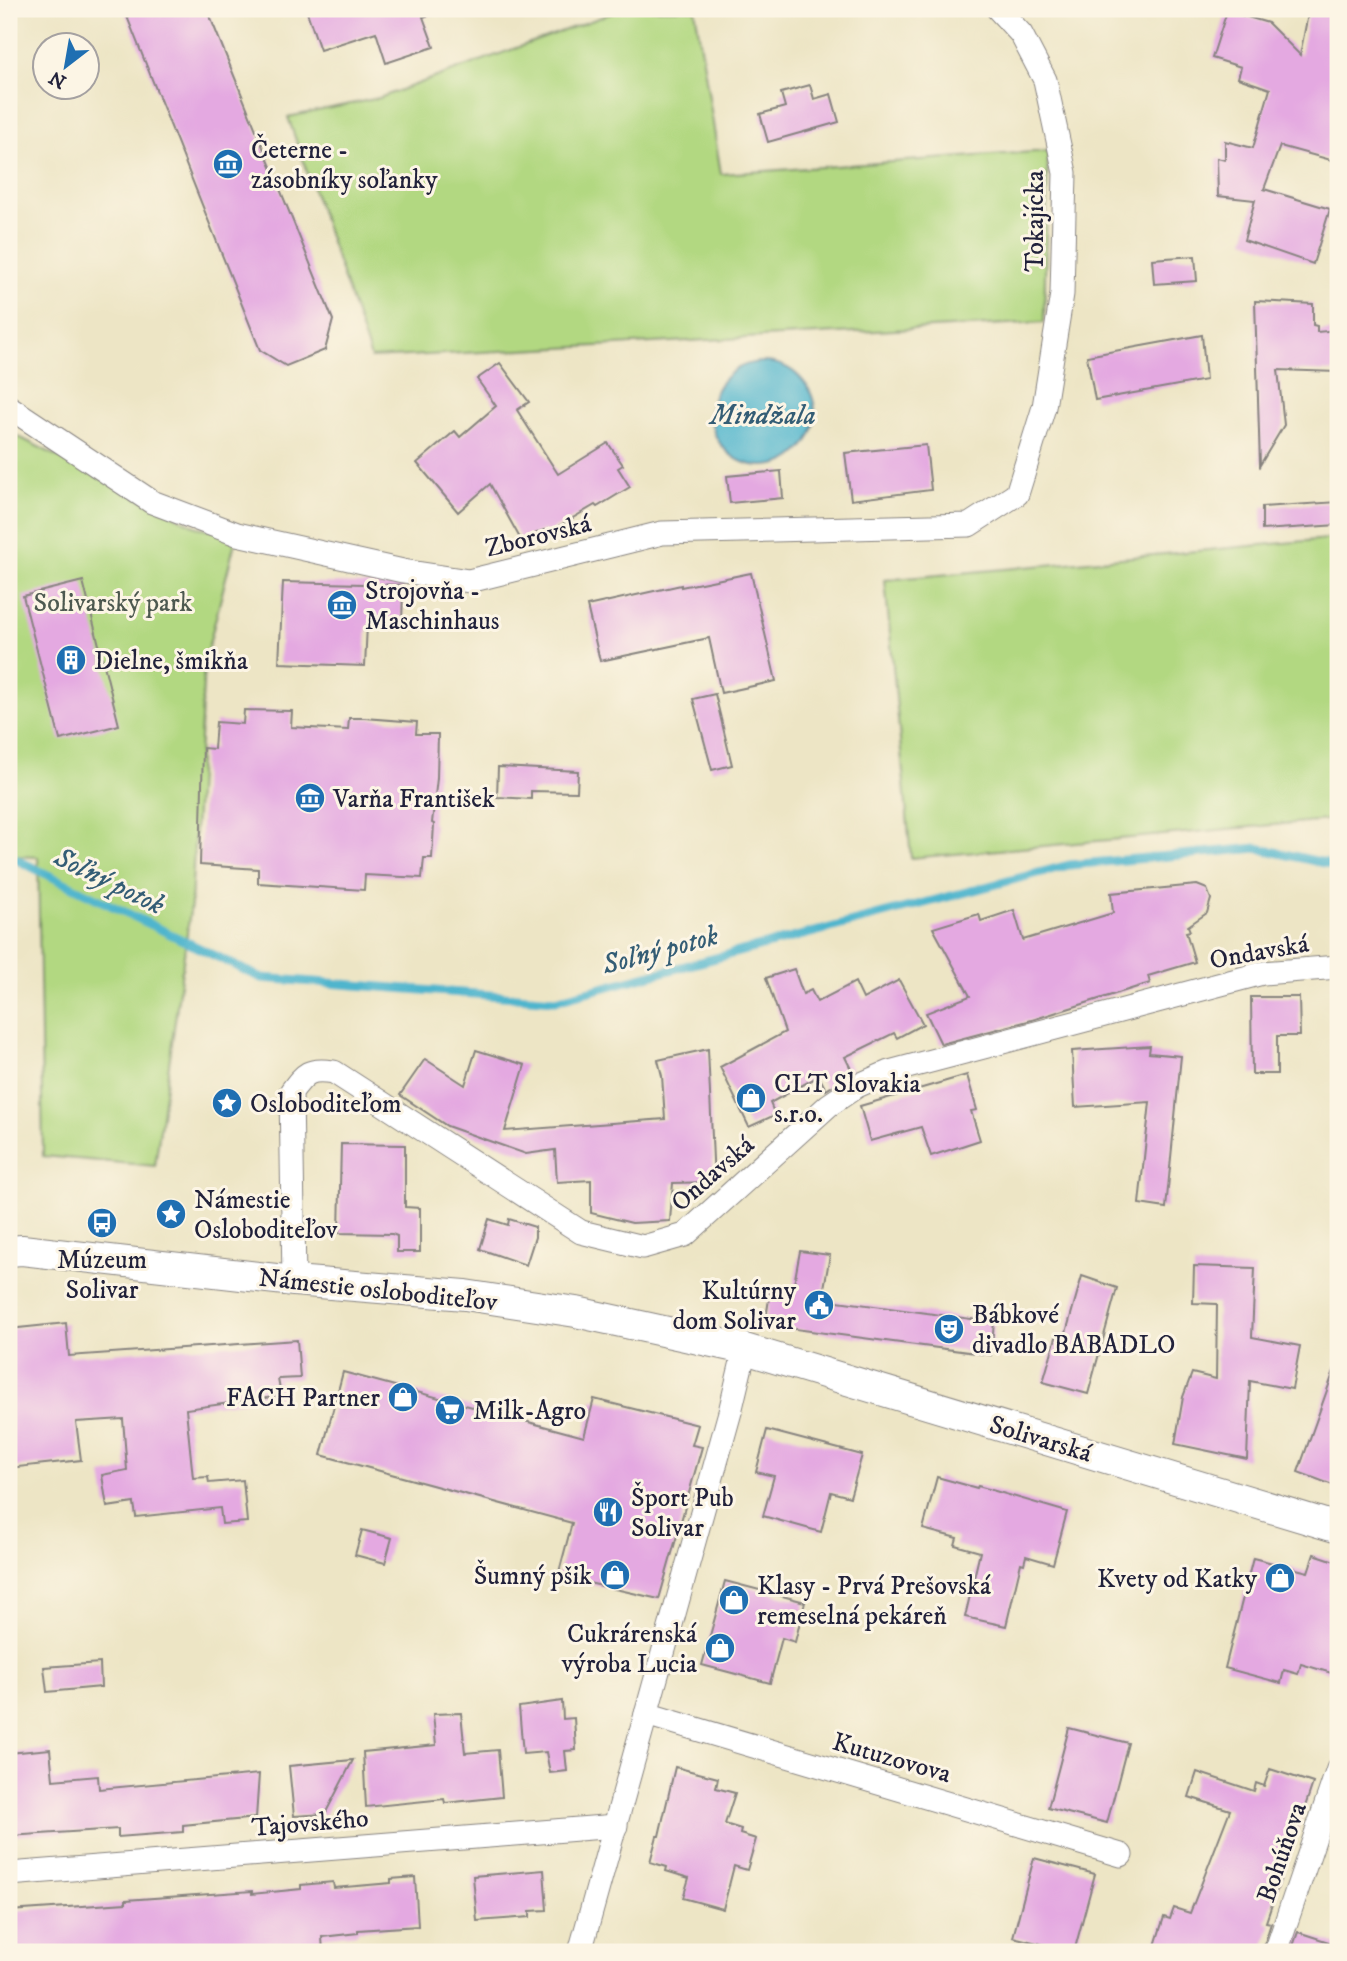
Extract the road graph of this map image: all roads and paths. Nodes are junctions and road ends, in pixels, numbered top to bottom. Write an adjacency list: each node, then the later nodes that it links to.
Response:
1 (998, 9): 3 (street, Tokajícka)
2 (9, 407): 3 (street, Zborovská)
3 (1044, 407)
4 (1338, 967): 6 (street, Ondavská)
5 (9, 1251): 6 (street, Námestie osloboditeľov)
6 (294, 1282): 7 (street, Námestie osloboditeľov)
7 (745, 1349): 8 (street, Solivarská); 9 (street)
8 (1338, 1528)
9 (646, 1714): 11 (street); 12 (street, Kutuzovova)
10 (1338, 1769): 15 (street, Bohúňova)
11 (616, 1826): 13 (street, Tajovského); 14 (street)
12 (1121, 1854)
13 (9, 1874)
14 (580, 1952)
15 (1276, 1952)

